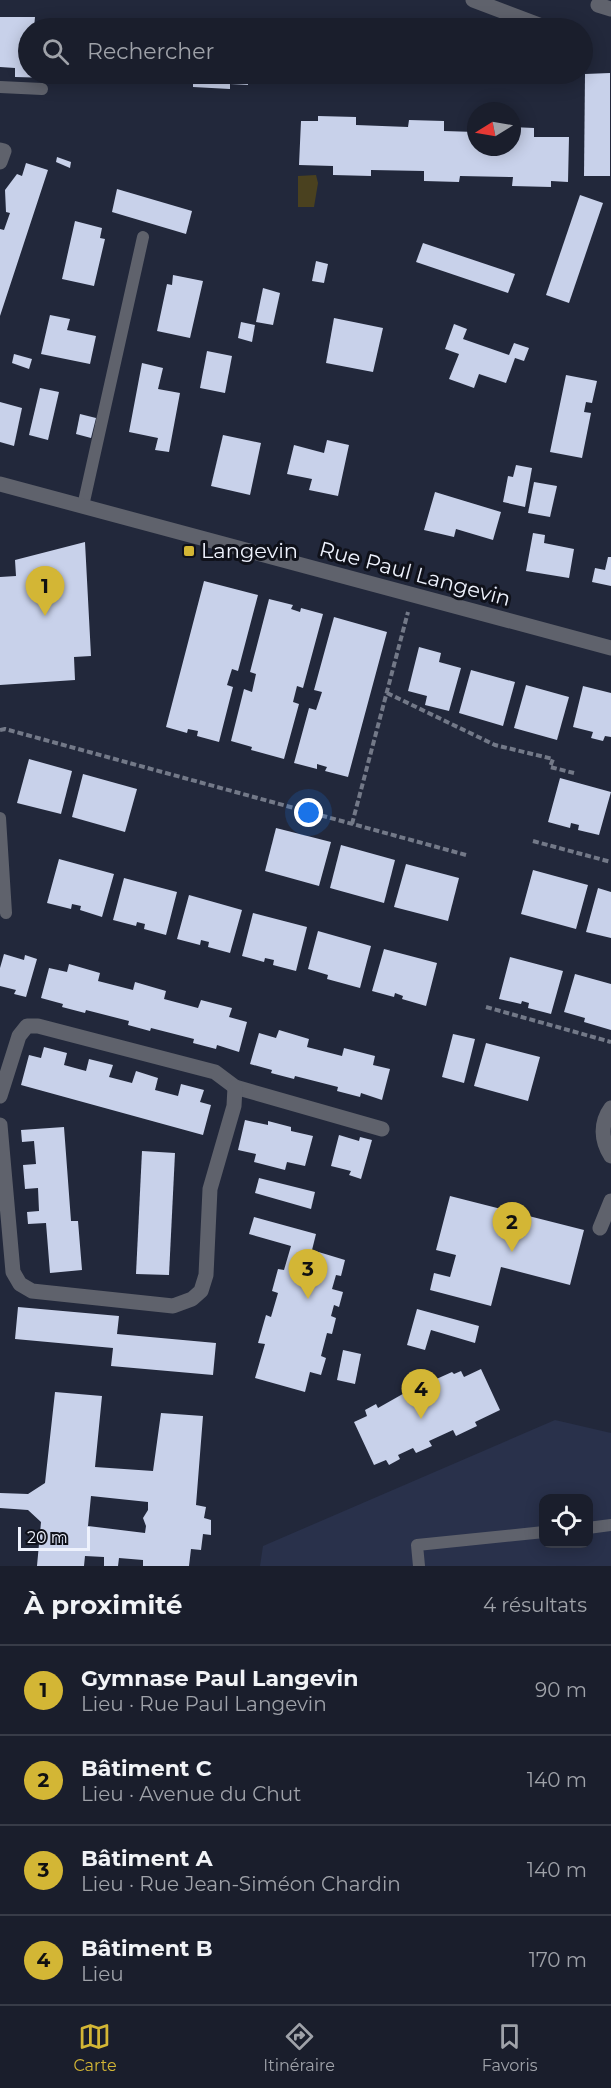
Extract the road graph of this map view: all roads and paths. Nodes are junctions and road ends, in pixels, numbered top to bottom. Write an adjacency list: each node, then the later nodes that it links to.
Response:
1 (472, 0): 2 (street)
2 (520, 18)
3 (0, 87): 4 (lane)
4 (42, 88)
5 (0, 150): 6 (street)
6 (0, 162)
7 (143, 237): 9 (lane)
8 (0, 484): 9 (street, Rue Paul Langevin)
9 (83, 506): 10 (street, Rue Paul Langevin)
10 (423, 598): 11 (street, Rue Paul Langevin); 12 (path)
11 (611, 648)
12 (387, 693): 14 (path); 16 (path)
13 (0, 730): 16 (path)
14 (574, 773)
15 (0, 818): 20 (lane)
16 (352, 824): 18 (path)
17 (533, 841): 19 (path)
18 (466, 855)
19 (611, 861)
20 (6, 913)
21 (486, 1007): 22 (path)
22 (611, 1042)
23 (236, 1087): 24 (street); 26 (street); 27 (street)
24 (0, 1096)
25 (611, 1108): 28 (street)
26 (0, 1125)
27 (382, 1129)
28 (611, 1156)
29 (611, 1201): 30 (street)
30 (600, 1228)
31 (611, 1525): 32 (lane)
32 (593, 1527)
33 (539, 1532): 34 (lane)
34 (419, 1566)

